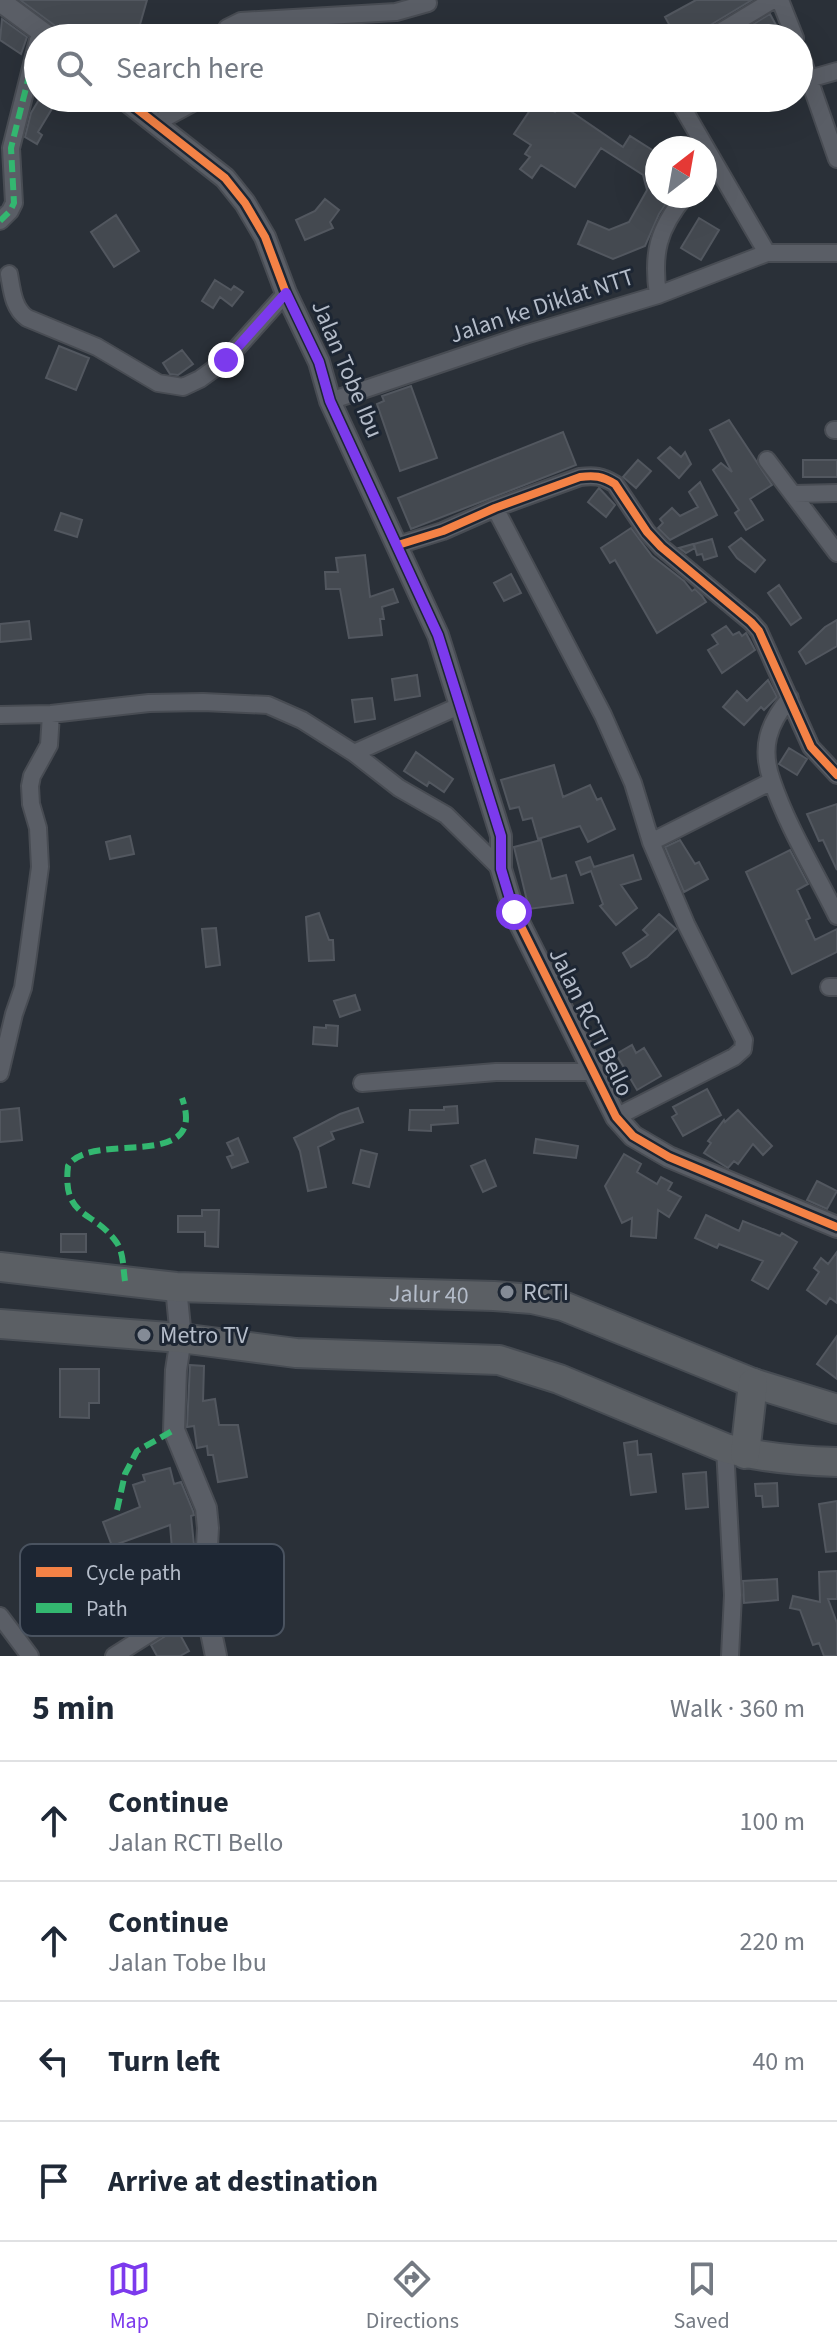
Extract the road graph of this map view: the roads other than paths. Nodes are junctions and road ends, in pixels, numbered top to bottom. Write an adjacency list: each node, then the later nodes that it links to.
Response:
1 (773, 0): 8 (street)
2 (780, 0): 9 (street)
3 (0, 1): 6 (street)
4 (428, 3): 5 (street)
5 (369, 6): 7 (street)
6 (27, 24)
7 (235, 24)
8 (733, 24)
9 (789, 24)
10 (837, 71): 11 (street)
11 (813, 78)
12 (813, 90): 19 (street)
13 (24, 101): 22 (street)
14 (140, 112): 17 (street, Jalan Tobe Ibu)
15 (178, 112): 17 (street)
16 (684, 112): 18 (street)
17 (154, 124): 26 (street, Jalan Tobe Ibu)
18 (695, 136)
19 (837, 159)
20 (717, 180): 23 (street)
21 (677, 208): 27 (street)
22 (0, 221)
23 (767, 253): 24 (street, Jalan ke Diklat NTT); 27 (street, Jalan ke Diklat NTT)
24 (837, 253)
25 (9, 274): 26 (street)
26 (286, 293): 28 (street, Jalan Tobe Ibu)
27 (658, 295): 28 (street, Jalan ke Diklat NTT)
28 (330, 401): 33 (street, Jalan Tobe Ibu)
29 (767, 460): 31 (street)
30 (837, 493): 31 (street)
31 (794, 494): 34 (street)
32 (495, 508): 33 (street); 35 (street); 42 (street)
33 (398, 545): 36 (street, Jalan Tobe Ibu)
34 (837, 553)
35 (790, 698): 40 (street); 41 (street)
36 (459, 706): 39 (street); 43 (street, Jalan RCTI Bello)
37 (51, 714): 38 (street); 39 (street); 46 (street)
38 (0, 715)
39 (354, 753): 43 (street)
40 (837, 775)
41 (772, 781): 42 (street); 44 (street)
42 (651, 842): 48 (street)
43 (501, 869): 45 (street, Jalan RCTI Bello)
44 (837, 916)
45 (593, 1072): 47 (street); 48 (street, Jalan RCTI Bello)
46 (0, 1073)
47 (362, 1083)
48 (616, 1117): 49 (street, Jalan RCTI Bello)
49 (837, 1227)
50 (0, 1267): 51 (highway, Jalur 40)
51 (176, 1287): 53 (street); 54 (highway, Jalur 40)
52 (0, 1324): 53 (highway)
53 (181, 1338): 56 (highway); 58 (street)
54 (753, 1383): 55 (highway, Jalur 40); 56 (highway)
55 (837, 1409)
56 (735, 1451): 57 (highway); 65 (street)
57 (837, 1462)
58 (207, 1544)
59 (0, 1616): 62 (street)
60 (146, 1636): 63 (street)
61 (212, 1636): 64 (street)
62 (27, 1655)
63 (114, 1656)
64 (216, 1656)
65 (730, 1656)

